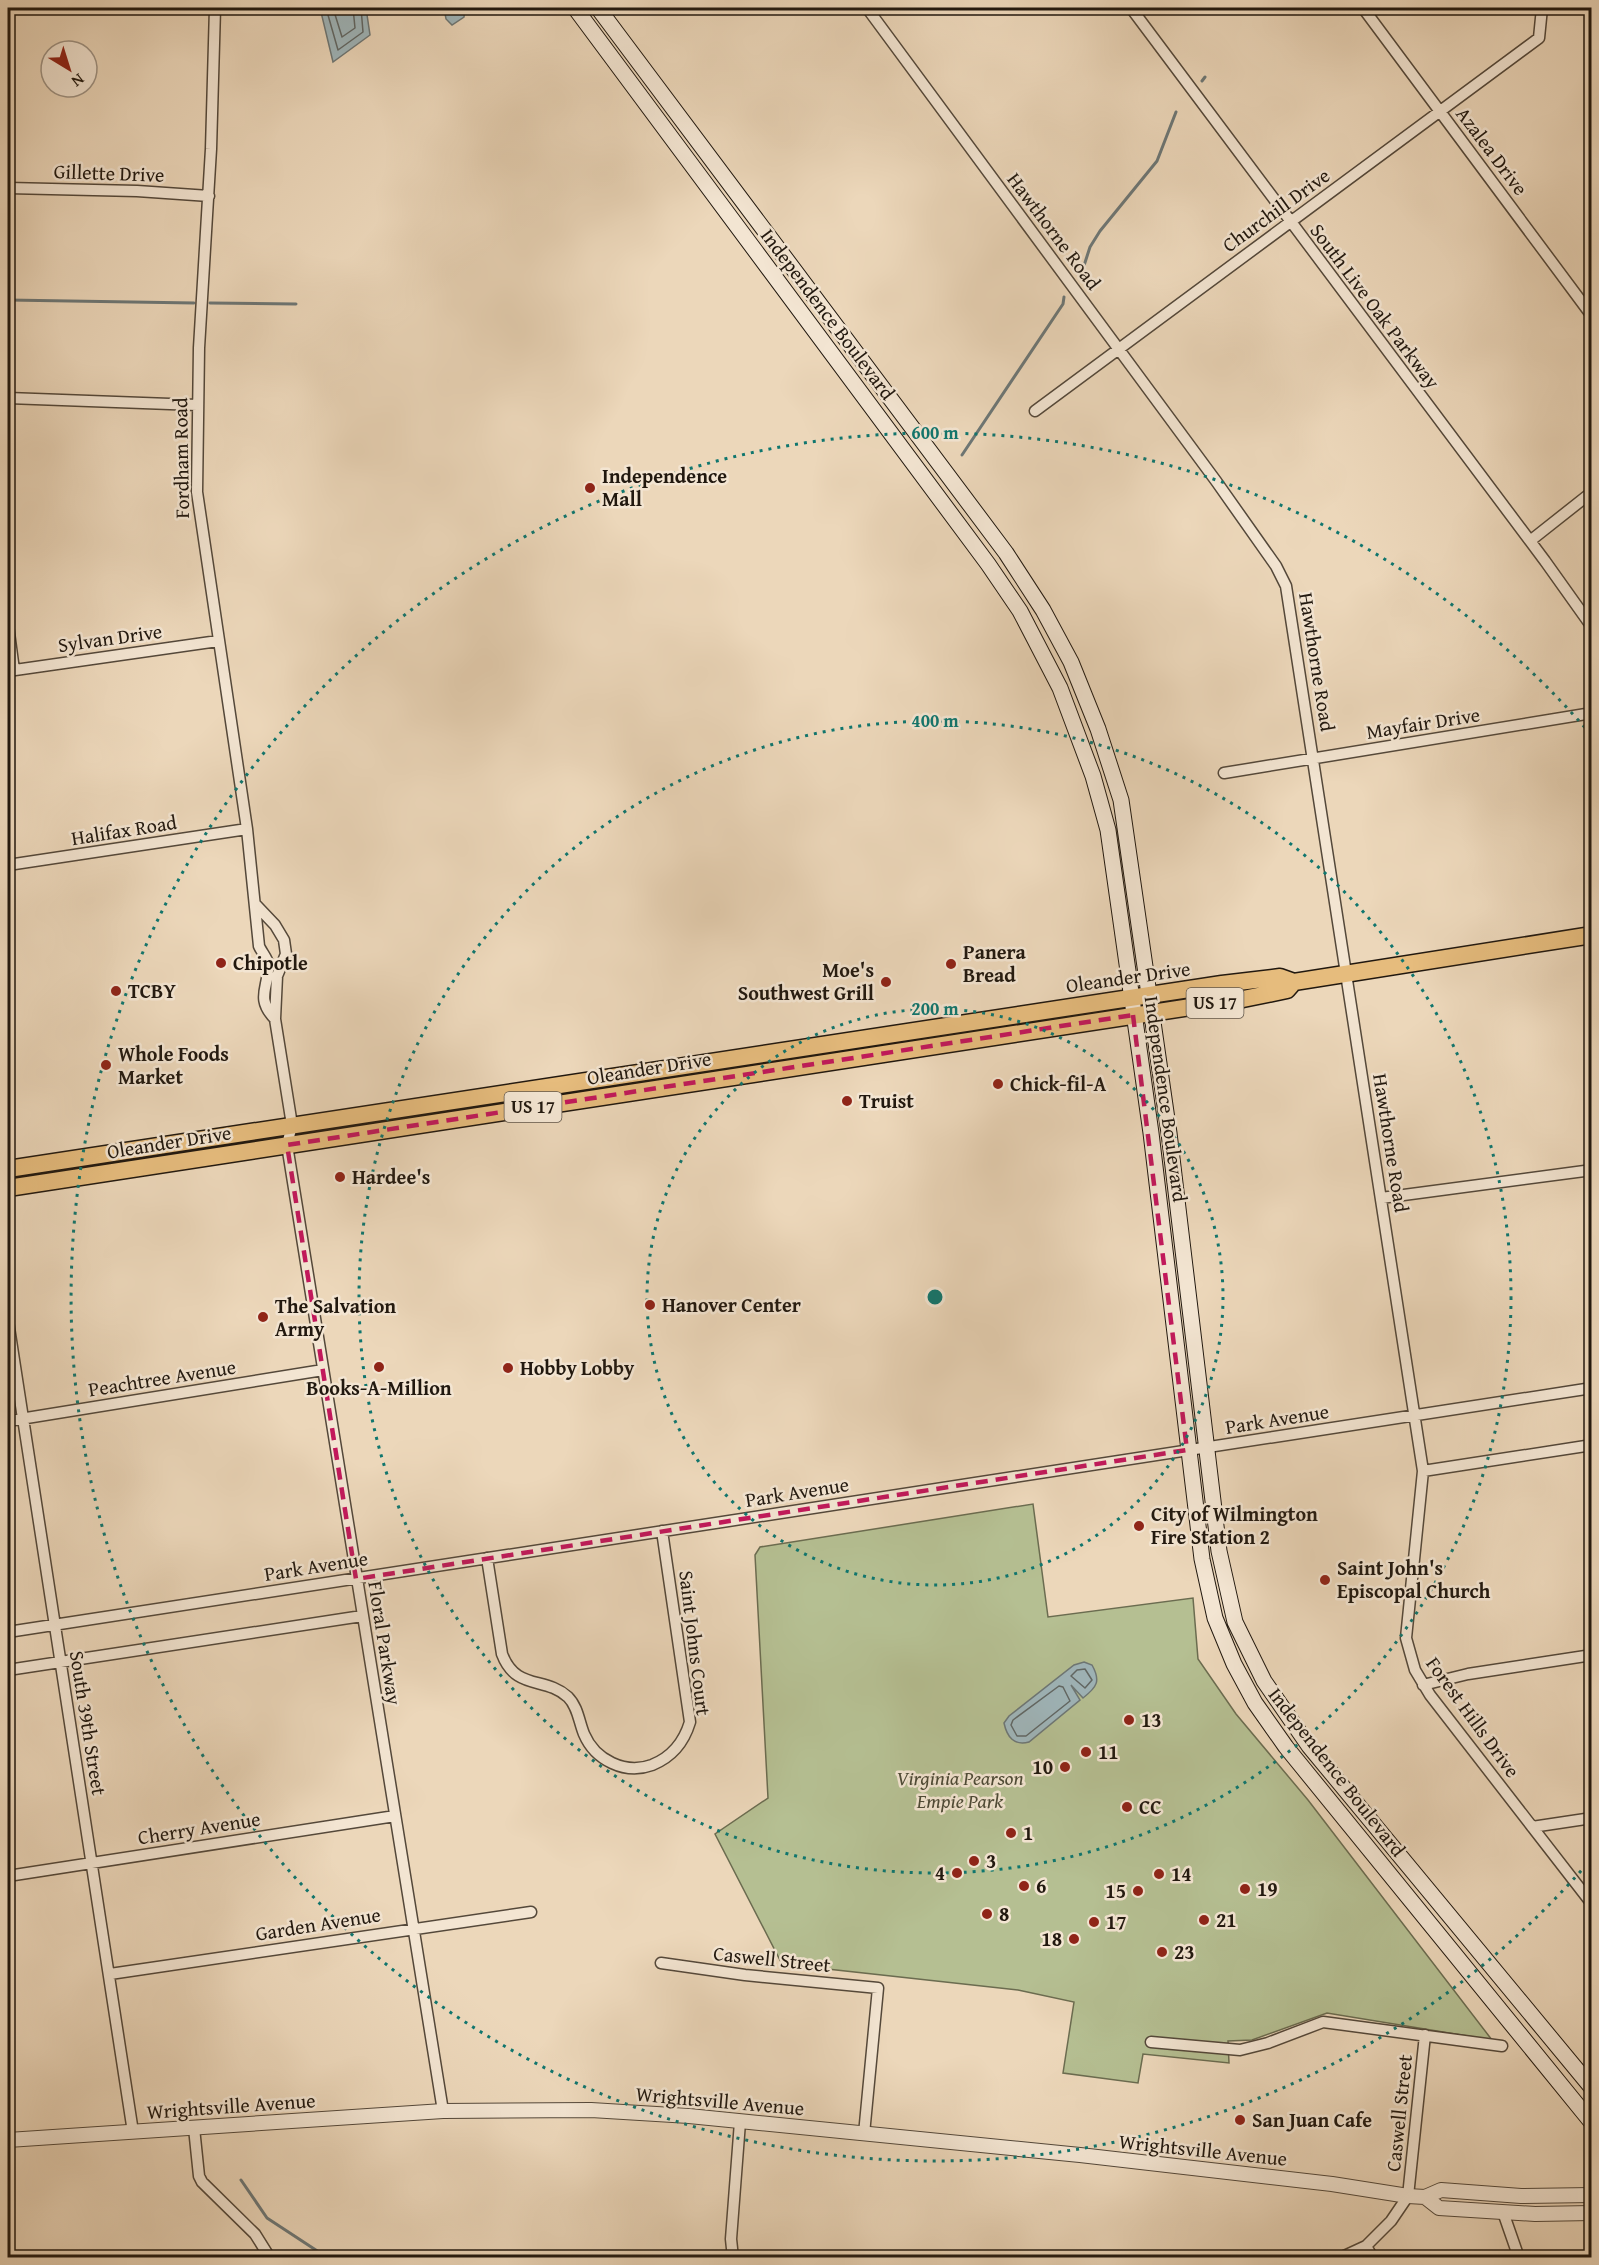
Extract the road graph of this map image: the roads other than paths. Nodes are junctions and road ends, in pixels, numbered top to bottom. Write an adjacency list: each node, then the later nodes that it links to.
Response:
1 (215, 8): 10 (street, Fordham Road)
2 (575, 8): 17 (main road, Independence Boulevard)
3 (598, 8): 20 (main road, Independence Boulevard)
4 (867, 8): 13 (street, Hawthorne Road)
5 (1131, 8): 11 (street, South Live Oak Parkway)
6 (1363, 8): 8 (street, Azalea Drive)
7 (1542, 8): 8 (street, Churchill Drive)
8 (1440, 112): 11 (street, Churchill Drive); 12 (street, Azalea Drive)
9 (8, 188): 10 (street, Gillette Drive)
10 (208, 196): 15 (street, Fordham Road)
11 (1289, 222): 13 (street, Churchill Drive); 19 (street, South Live Oak Parkway)
12 (1592, 316)
13 (1119, 349): 16 (street, Churchill Drive); 26 (street, Hawthorne Road)
14 (8, 398): 15 (street)
15 (197, 405): 23 (street, Fordham Road)
16 (1035, 411)
17 (926, 481): 20 (main road); 35 (main road, Independence Boulevard)
18 (1592, 492): 19 (street)
19 (1530, 541): 22 (street, South Live Oak Parkway)
20 (1006, 553): 34 (main road, Independence Boulevard)
21 (8, 625): 24 (street)
22 (1592, 627)
23 (218, 641): 24 (street, Sylvan Drive); 28 (street, Fordham Road)
24 (11, 671)
25 (1592, 713): 26 (street, Mayfair Drive)
26 (1315, 758): 27 (street, Mayfair Drive); 32 (street, Hawthorne Road)
27 (1224, 773)
28 (247, 829): 29 (street, Halifax Road); 30 (street, Fordham Road)
29 (8, 866)
30 (256, 905): 38 (street, Fordham Road); 38 (street, Fordham Road)
31 (1592, 935): 32 (main road, Oleander Drive / US 17)
32 (1347, 974): 33 (main road, Oleander Drive / US 17); 44 (street, Hawthorne Road)
33 (1294, 982): 34 (main road, Oleander Drive / US 17); 36 (main road, Oleander Drive / US 17)
34 (1149, 995): 35 (main road, Oleander Drive / US 17); 36 (main road, Independence Boulevard)
35 (1131, 997): 37 (main road, Independence Boulevard); 39 (main road, Oleander Drive / US 17)
36 (1152, 1013): 37 (main road, Oleander Drive / US 17); 52 (main road, Independence Boulevard)
37 (1133, 1015): 40 (main road, Oleander Drive / US 17); 53 (main road, Independence Boulevard)
38 (275, 1019): 39 (street, Fordham Road)
39 (292, 1125): 40 (street, Fordham Road); 41 (main road, Oleander Drive / US 17)
40 (287, 1144): 43 (main road, Oleander Drive / US 17); 46 (street, Floral Parkway)
41 (8, 1169)
42 (1592, 1170): 44 (street)
43 (8, 1188)
44 (1381, 1198): 48 (street, Hawthorne Road)
45 (8, 1321): 49 (street, South 39th Street)
46 (322, 1370): 49 (street, Peachtree Avenue); 57 (street, Floral Parkway)
47 (1592, 1388): 48 (street, Park Avenue)
48 (1416, 1416): 52 (street, Park Avenue); 54 (street, Forest Hills Drive)
49 (23, 1418): 50 (street, Peachtree Avenue); 59 (street, South 39th Street)
50 (8, 1421)
51 (1592, 1445): 54 (street)
52 (1207, 1447): 53 (street, Park Avenue); 78 (main road, Independence Boulevard)
53 (1187, 1450): 55 (street, Park Avenue); 81 (main road, Independence Boulevard)
54 (1423, 1471): 64 (street, Forest Hills Drive)
55 (662, 1531): 56 (street, Park Avenue); 56 (street, Saint Johns Court)
56 (487, 1558): 57 (street, Park Avenue)
57 (356, 1579): 58 (street, Floral Parkway); 59 (street, Park Avenue)
58 (362, 1616): 62 (street); 65 (street, Floral Parkway)
59 (54, 1625): 60 (street, Park Avenue); 62 (street, South 39th Street)
60 (8, 1632)
61 (1592, 1655): 64 (street)
62 (60, 1662): 63 (street); 68 (street, South 39th Street)
63 (8, 1670)
64 (1423, 1685): 67 (street, Forest Hills Drive)
65 (395, 1816): 68 (street, Cherry Avenue); 72 (street, Floral Parkway)
66 (1592, 1818): 67 (street)
67 (1532, 1827): 70 (street, Forest Hills Drive)
68 (92, 1863): 69 (street, Cherry Avenue); 74 (street, South 39th Street)
69 (8, 1876)
70 (1592, 1904)
71 (531, 1912): 72 (street, Garden Avenue)
72 (414, 1927): 74 (street, Garden Avenue); 79 (street, Floral Parkway)
73 (661, 1964): 84 (street, Caswell Street)
74 (110, 1974): 83 (street, South 39th Street)
75 (1425, 2034): 76 (street, Caswell Street); 77 (street, Caswell Street); 87 (street, Caswell Street)
76 (1150, 2042)
77 (1502, 2046)
78 (1592, 2088)
79 (442, 2111): 80 (street, Wrightsville Avenue); 82 (street, Wrightsville Avenue)
80 (740, 2122): 84 (street, Wrightsville Avenue); 93 (street)
81 (1592, 2124)
82 (194, 2128): 83 (street, Wrightsville Avenue); 92 (street)
83 (133, 2132): 85 (street, Wrightsville Avenue)
84 (864, 2134): 87 (street, Wrightsville Avenue)
85 (8, 2140)
86 (1592, 2195): 88 (street, Wrightsville Avenue)
87 (1408, 2196): 88 (street, Wrightsville Avenue); 91 (street)
88 (1425, 2197): 89 (street, Wrightsville Avenue)
89 (1503, 2212): 90 (street, Wrightsville Avenue); 96 (street)
90 (1592, 2213)
91 (1366, 2246): 94 (street); 95 (street)
92 (270, 2258)
93 (733, 2258)
94 (1340, 2258)
95 (1373, 2258)
96 (1519, 2258)

